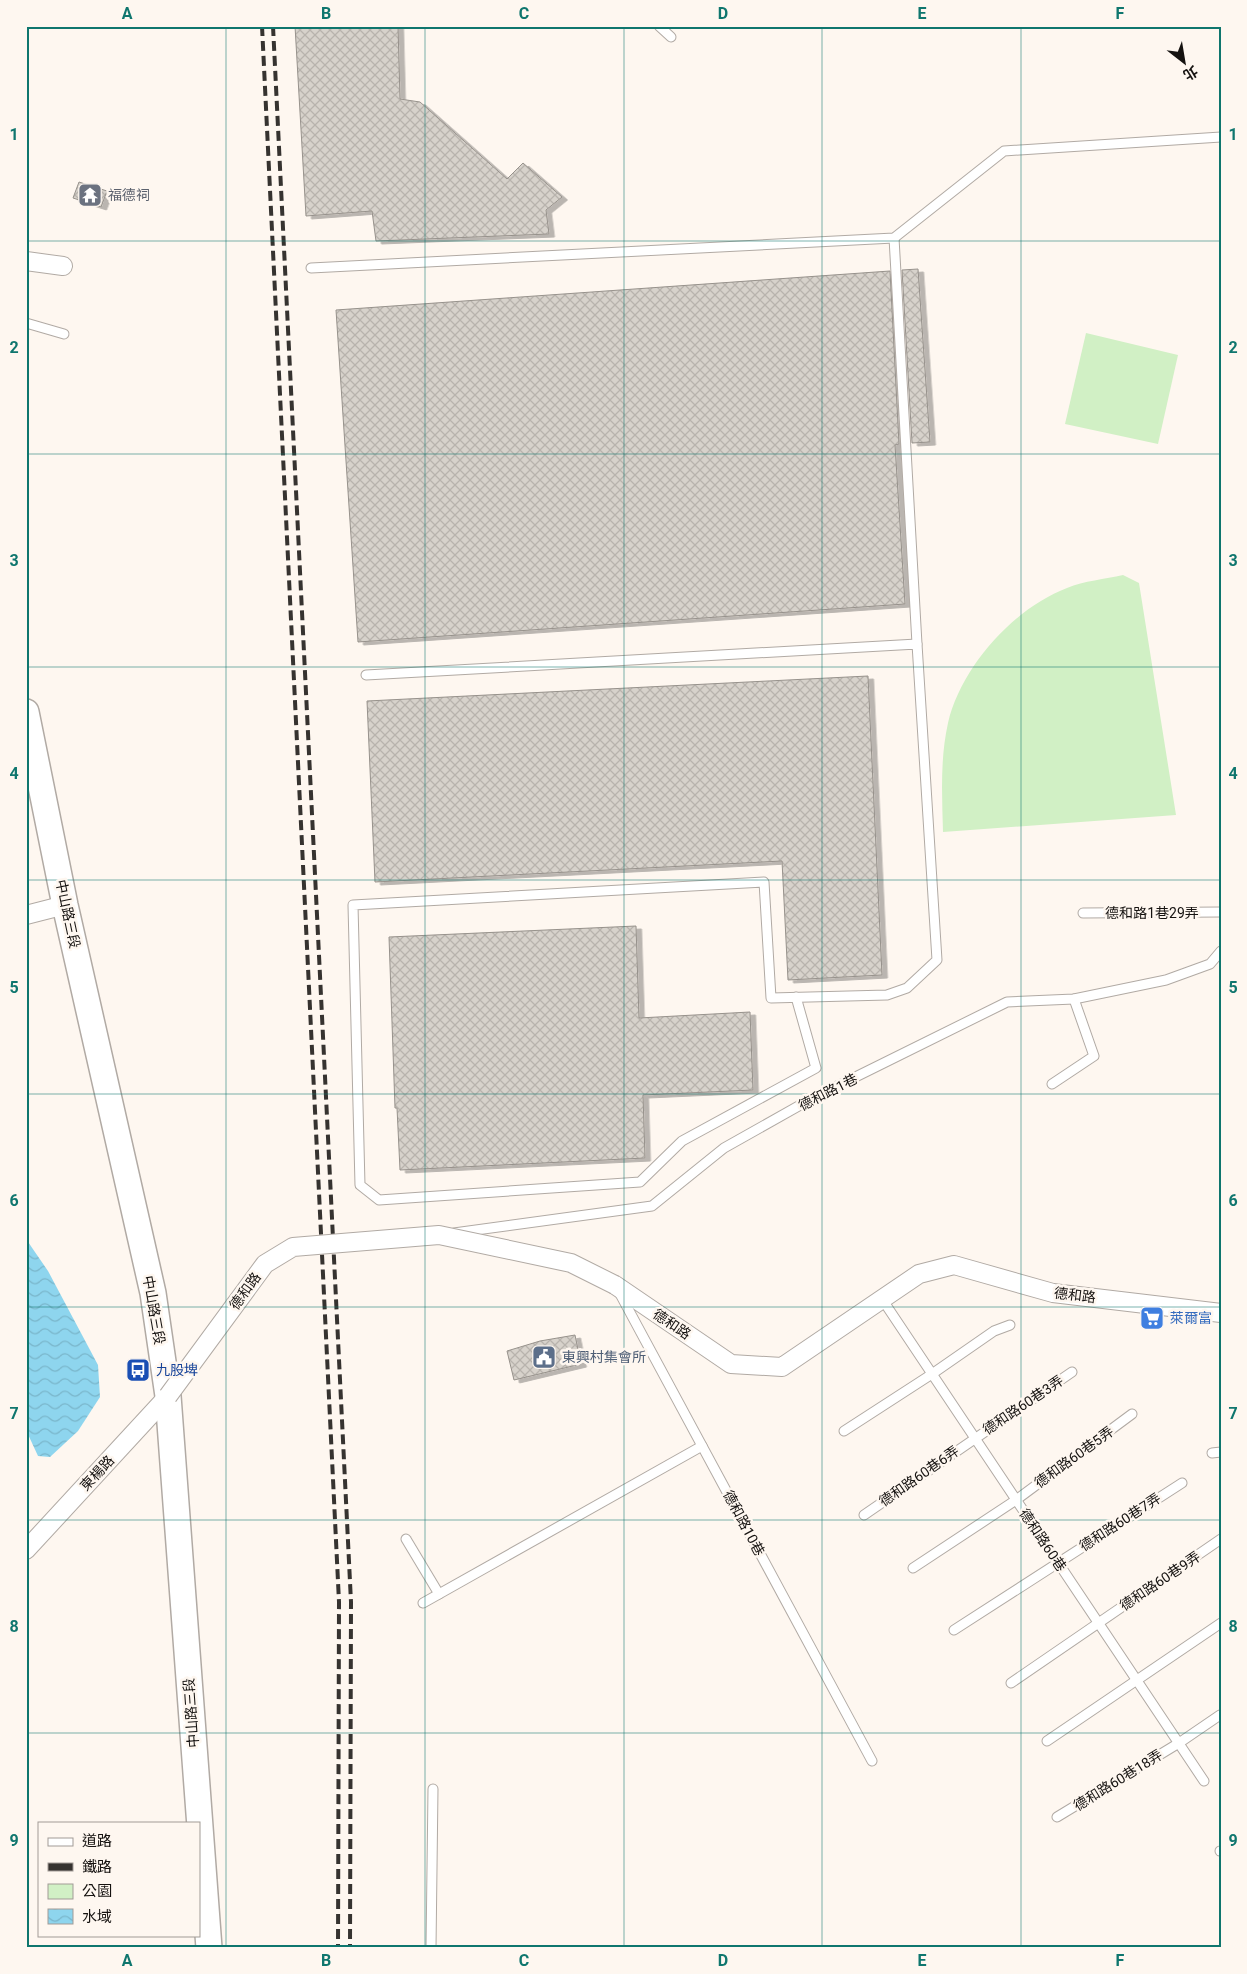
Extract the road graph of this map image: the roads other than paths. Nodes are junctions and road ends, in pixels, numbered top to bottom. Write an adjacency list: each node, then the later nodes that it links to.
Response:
1 (659, 26): 2 (lane)
2 (671, 37)
3 (1221, 137): 4 (lane)
4 (894, 238): 7 (lane); 10 (lane)
5 (26, 261): 6 (street)
6 (63, 266)
7 (312, 268)
8 (26, 323): 9 (lane)
9 (64, 334)
10 (917, 644): 11 (lane); 18 (lane)
11 (366, 675)
12 (26, 712): 13 (street, 中山路三段)
13 (65, 905): 16 (street); 28 (street, 中山路三段)
14 (1221, 912): 15 (lane, 德和路1巷29弄)
15 (1083, 913)
16 (26, 915)
17 (1221, 951): 19 (lane, 德和路1巷)
18 (796, 997): 18 (lane)
19 (1074, 999): 20 (lane); 21 (lane, 德和路1巷)
20 (1052, 1084)
21 (439, 1235): 22 (street, 德和路, bridge); 28 (street, 德和路, bridge)
22 (615, 1285): 23 (street, 德和路); 32 (lane, 德和路10巷)
23 (882, 1299): 24 (street, 德和路); 27 (lane, 德和路60巷)
24 (1221, 1313)
25 (1010, 1325): 27 (lane)
26 (1072, 1372): 31 (lane, 德和路60巷3弄)
27 (932, 1374): 30 (lane); 31 (lane, 德和路60巷)
28 (168, 1396): 38 (street, 東楊路); 55 (street, 中山路三段)
29 (1132, 1414): 34 (lane, 德和路60巷5弄)
30 (844, 1430)
31 (975, 1438): 34 (lane, 德和路60巷); 35 (lane, 德和路60巷6弄)
32 (702, 1446): 41 (lane); 51 (lane, 德和路10巷)
33 (1182, 1483): 39 (lane, 德和路60巷7弄)
34 (1016, 1500): 39 (lane, 德和路60巷); 40 (lane, 德和路60巷5弄)
35 (864, 1515)
36 (406, 1539): 41 (lane)
37 (1221, 1539): 43 (lane, 德和路60巷9弄)
38 (26, 1550)
39 (1058, 1562): 43 (lane, 德和路60巷); 45 (lane, 德和路60巷7弄)
40 (913, 1568)
41 (439, 1594): 42 (lane)
42 (423, 1603)
43 (1098, 1623): 46 (lane, 德和路60巷); 47 (lane, 德和路60巷9弄)
44 (1221, 1623): 46 (lane)
45 (954, 1630)
46 (1137, 1681): 49 (lane); 50 (lane, 德和路60巷)
47 (1011, 1683)
48 (1220, 1715): 50 (lane, 德和路60巷18弄)
49 (1047, 1741)
50 (1178, 1743): 52 (lane, 德和路60巷); 54 (lane, 德和路60巷18弄)
51 (872, 1761)
52 (1204, 1781)
53 (433, 1789): 58 (lane)
54 (1057, 1817)
55 (200, 1822)
56 (200, 1827): 57 (street, 中山路三段)
57 (209, 1948)
58 (431, 1948)

